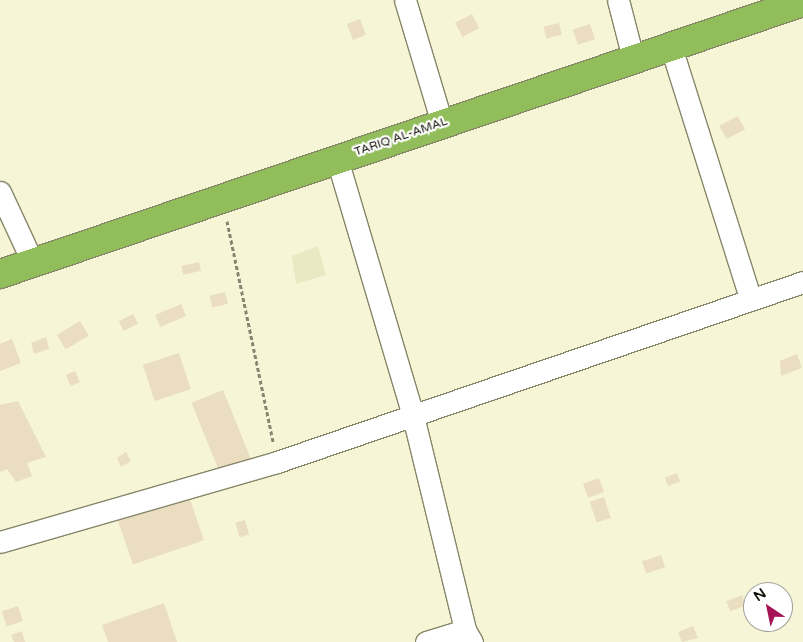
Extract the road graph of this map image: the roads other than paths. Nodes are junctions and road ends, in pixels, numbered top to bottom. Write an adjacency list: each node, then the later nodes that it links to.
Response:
1 (405, 0): 6 (street)
2 (618, 0): 5 (street)
3 (803, 2): 4 (highway, TARIQ AL-AMAL)
4 (671, 47): 5 (highway, TARIQ AL-AMAL); 12 (street)
5 (632, 58): 6 (highway, TARIQ AL-AMAL)
6 (442, 123): 7 (highway, TARIQ AL-AMAL)
7 (337, 159): 9 (highway, TARIQ AL-AMAL); 13 (street)
8 (0, 192): 9 (street)
9 (33, 263): 10 (highway, TARIQ AL-AMAL)
10 (0, 274)
11 (803, 282): 12 (street)
12 (751, 300): 13 (street)
13 (413, 416): 14 (street); 15 (street)
14 (0, 542)
15 (469, 636): 16 (street)
16 (426, 642)

